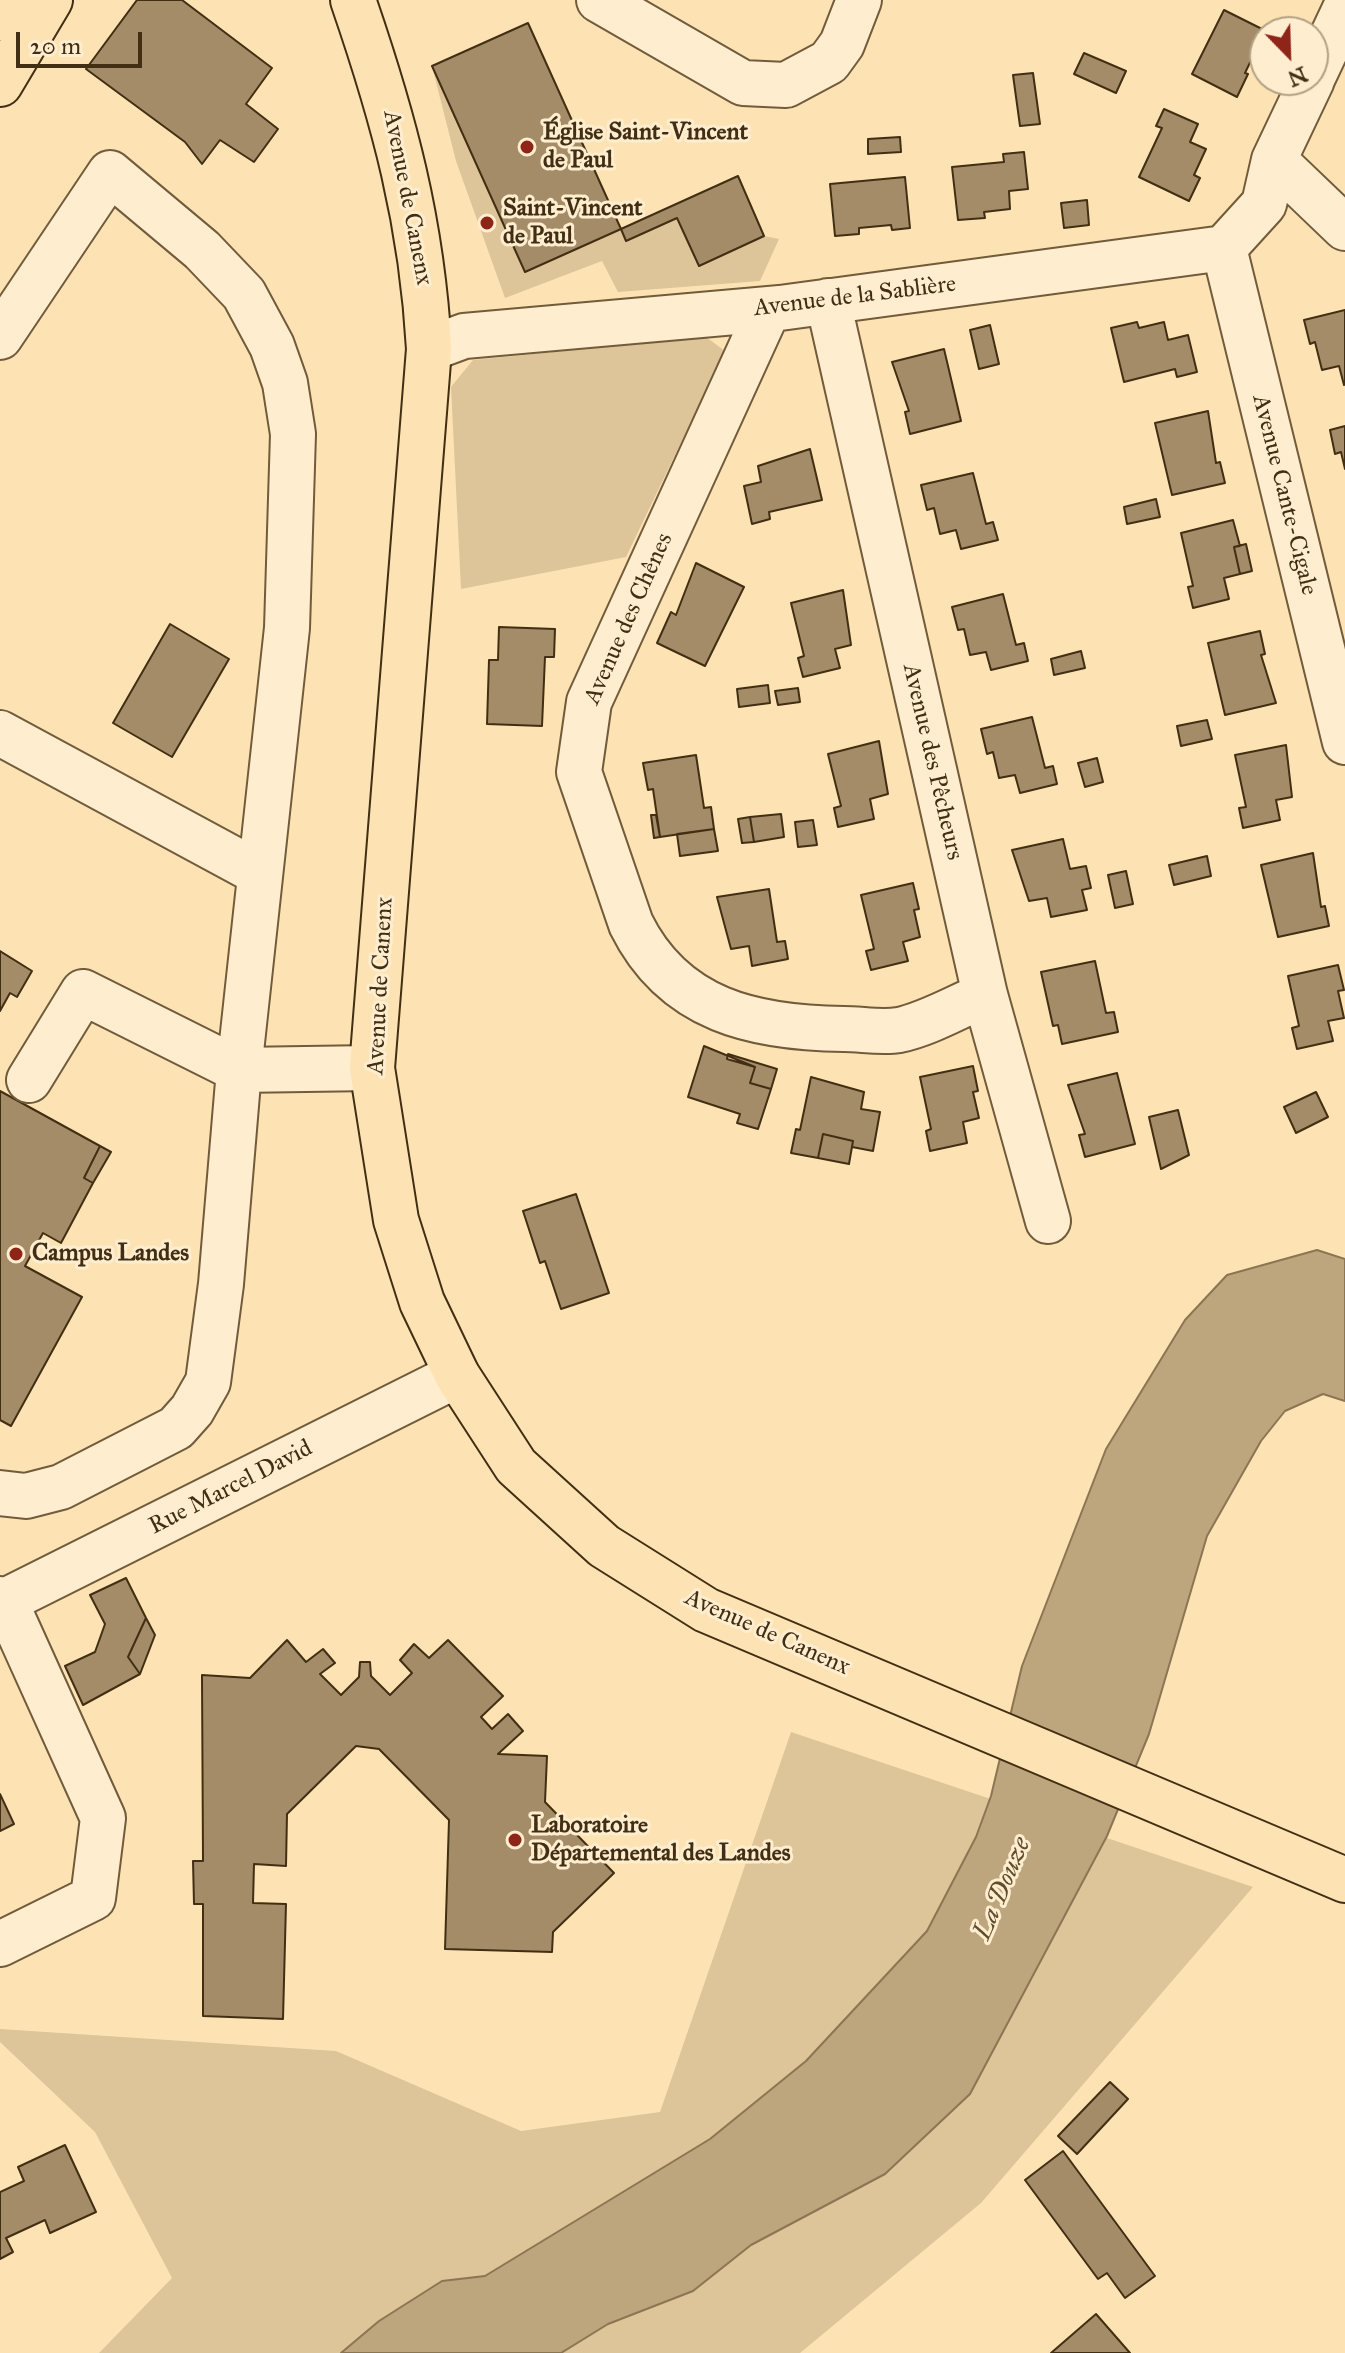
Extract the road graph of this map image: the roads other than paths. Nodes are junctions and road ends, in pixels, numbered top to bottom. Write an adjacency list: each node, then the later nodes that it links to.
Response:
1 (50, 0): 7 (main road)
2 (353, 0): 15 (main road, Avenue de Canenx)
3 (599, 0): 4 (street)
4 (859, 0)
5 (1345, 9): 6 (street)
6 (1329, 42)
7 (0, 84)
8 (1304, 96): 9 (street)
9 (1274, 160): 10 (street); 11 (street)
10 (1345, 228)
11 (1224, 248): 12 (street, Avenue de la Sablière); 17 (street, Avenue Cante-Cigale)
12 (828, 301): 13 (street, Avenue de la Sablière); 19 (street, Avenue des Pêcheurs)
13 (768, 310): 15 (street, Avenue de la Sablière); 19 (street, Avenue des Chênes)
14 (0, 337): 18 (street)
15 (429, 349): 20 (main road, Avenue de Canenx)
16 (0, 733): 18 (street)
17 (1345, 742)
18 (259, 873): 21 (street)
19 (985, 995): 23 (street, Avenue des Pêcheurs)
20 (372, 1068): 21 (street); 24 (main road, Avenue de Canenx)
21 (239, 1070): 22 (street); 25 (street)
22 (29, 1080)
23 (1048, 1221)
24 (457, 1375): 26 (street, Rue Marcel David); 27 (main road, Avenue de Canenx)
25 (0, 1493)
26 (2, 1600): 28 (street, Rue Marcel David)
27 (1345, 1880)
28 (0, 1944)

